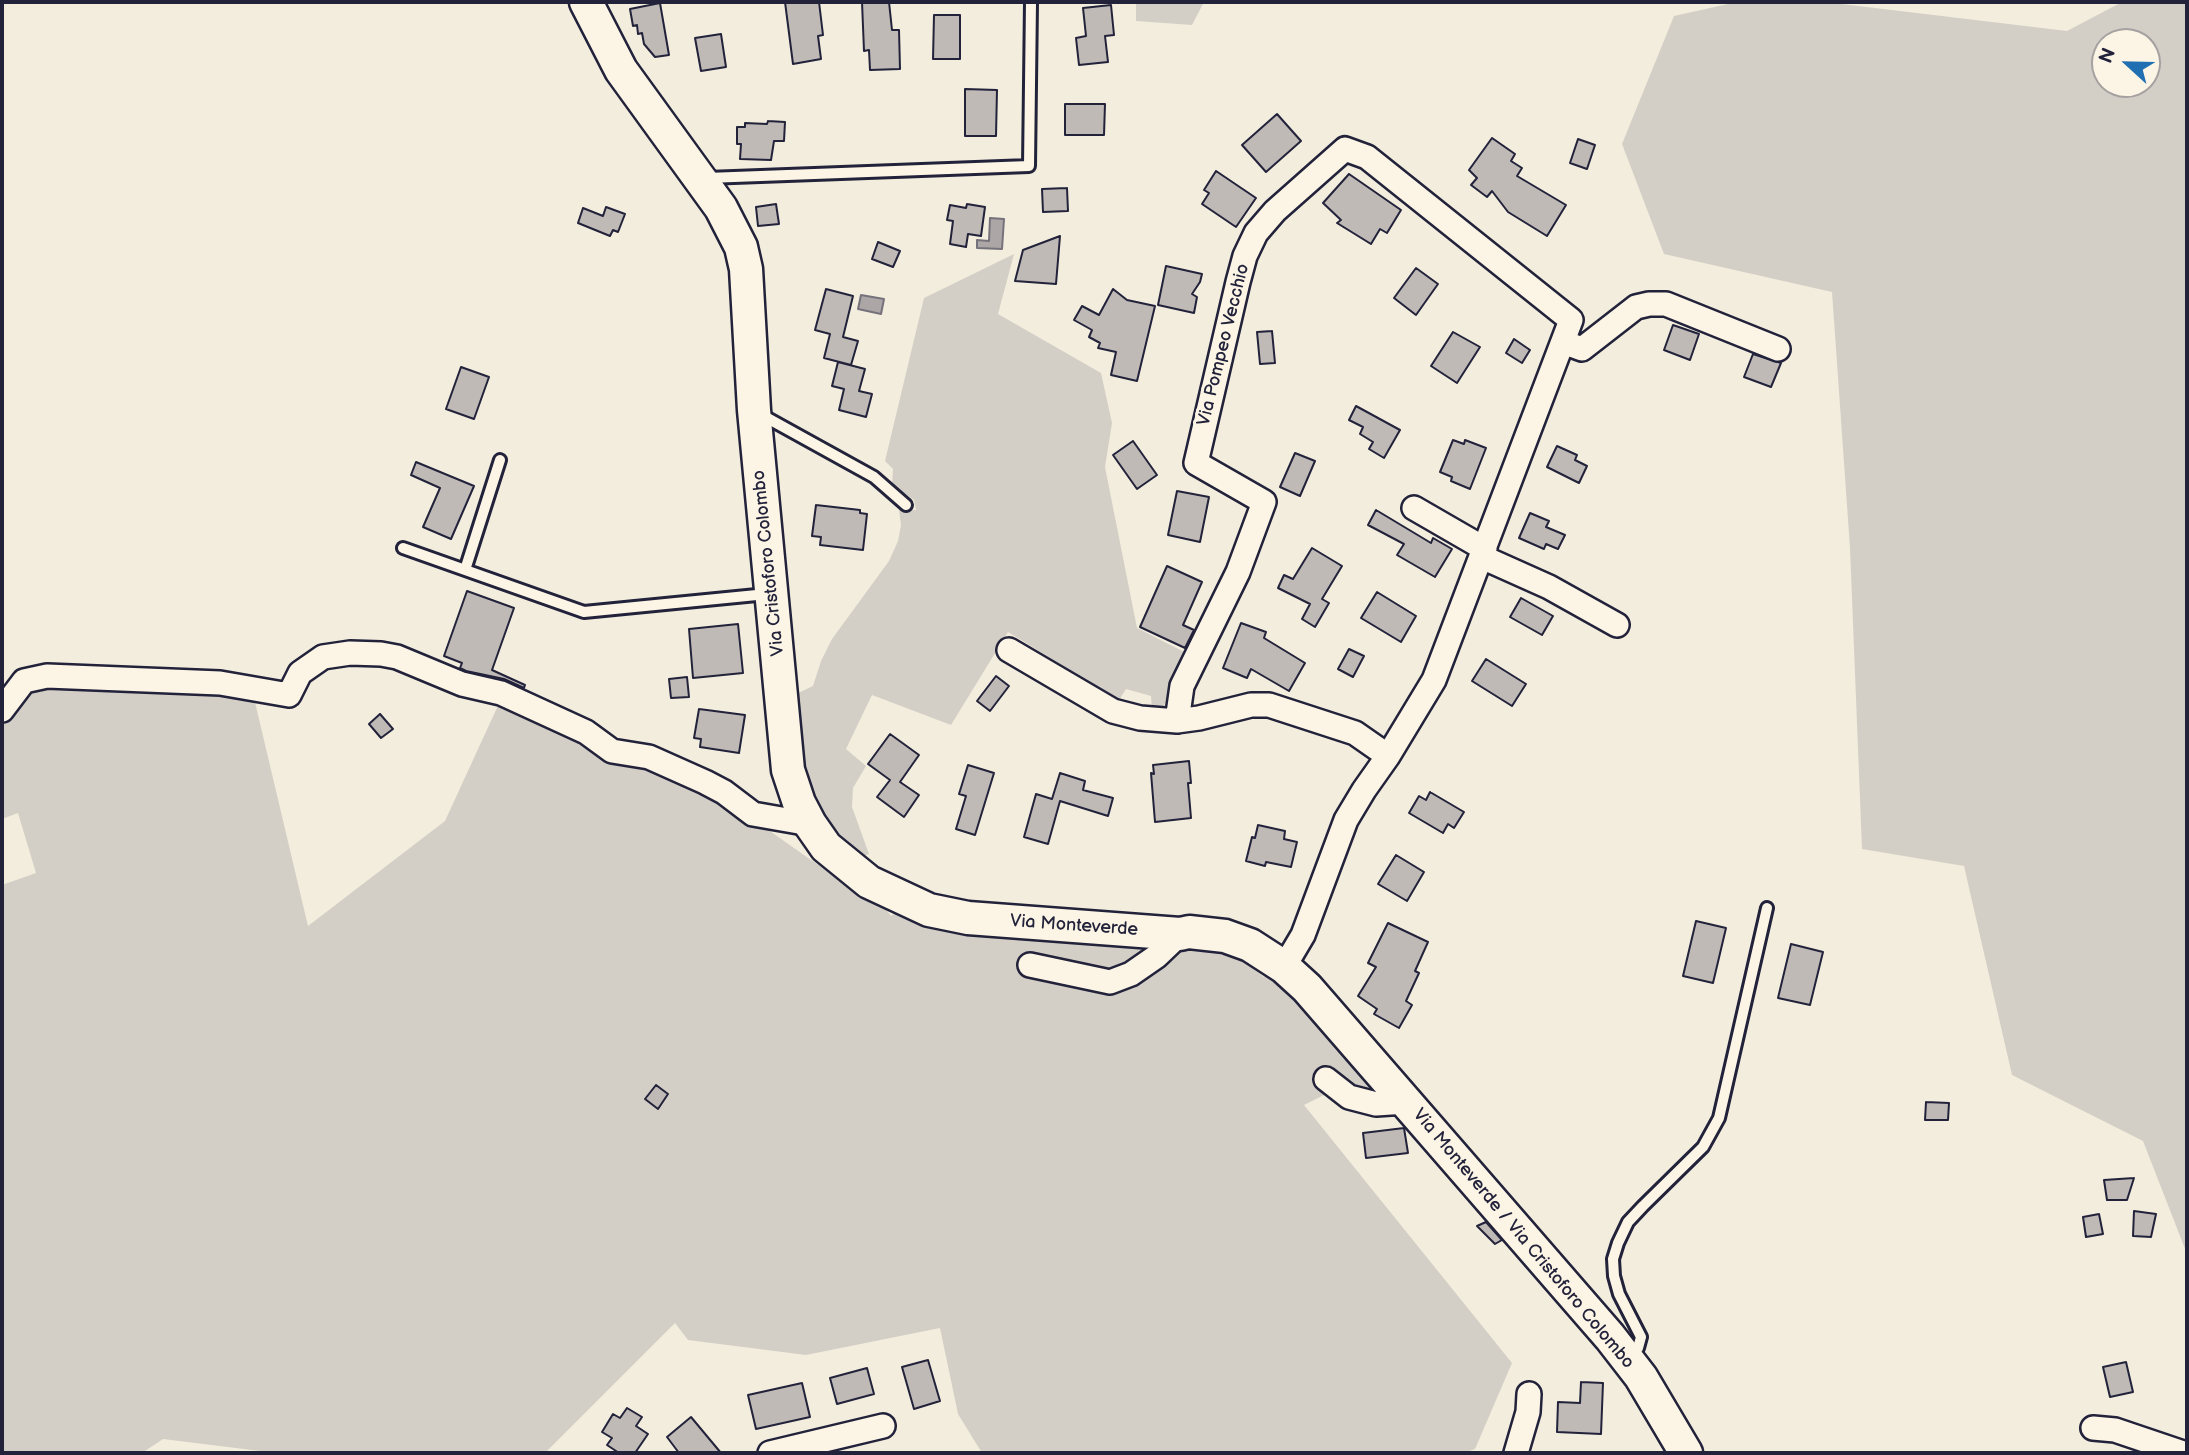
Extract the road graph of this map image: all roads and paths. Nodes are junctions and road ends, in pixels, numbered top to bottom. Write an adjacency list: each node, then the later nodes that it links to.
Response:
1 (586, 2): 3 (street)
2 (1031, 2): 3 (lane)
3 (700, 179): 6 (street)
4 (1563, 342): 5 (street); 11 (street, Via Pompeo Vecchio); 17 (street, Via Pompeo Vecchio)
5 (1779, 349)
6 (754, 410): 8 (lane); 13 (street, Via Cristoforo Colombo)
7 (500, 460): 12 (lane)
8 (906, 505)
9 (1414, 508): 11 (street)
10 (403, 548): 12 (lane)
11 (1483, 553): 14 (street); 18 (street, Via Pompeo Vecchio)
12 (465, 570): 13 (lane)
13 (773, 593): 19 (street, Via Cristoforo Colombo)
14 (1617, 625)
15 (1009, 650): 17 (street)
16 (2, 710): 19 (street)
17 (1177, 721): 18 (street)
18 (1388, 756): 23 (street, Via Pompeo Vecchio)
19 (810, 824): 21 (street, Via Monteverde)
20 (1767, 908): 26 (lane)
21 (1180, 934): 22 (street); 23 (street)
22 (1030, 965)
23 (1291, 973): 25 (street)
24 (1326, 1079): 25 (street)
25 (1406, 1102): 26 (street, Via Monteverde / Via Cristoforo Colombo)
26 (1633, 1367): 32 (street)
27 (1529, 1394): 31 (street)
28 (883, 1426): 30 (street)
29 (2093, 1429): 33 (street)
30 (770, 1453)
31 (1516, 1453)
32 (1686, 1453)
33 (2181, 1453)

